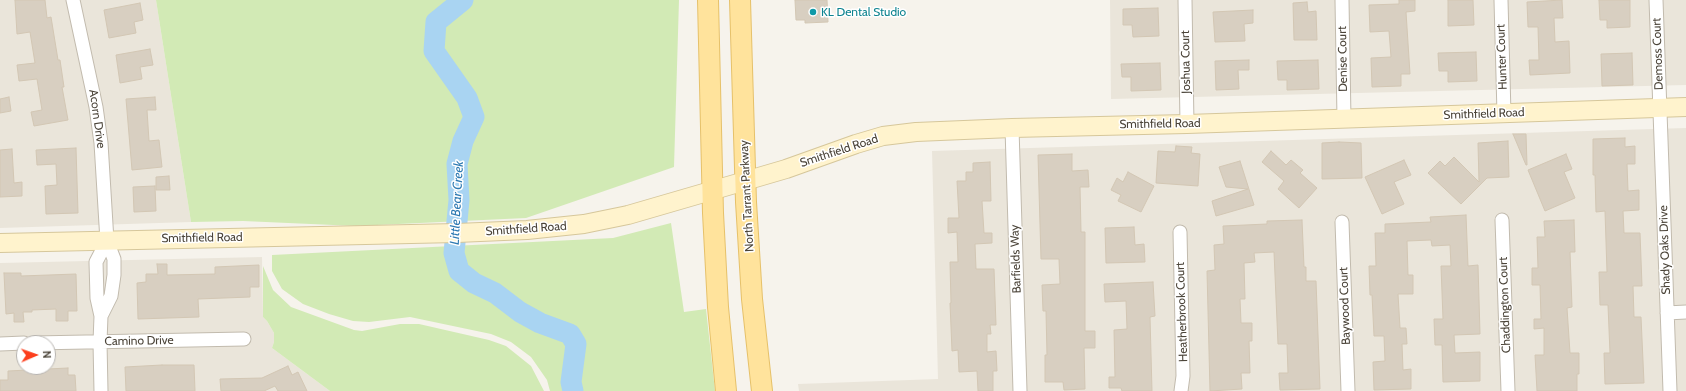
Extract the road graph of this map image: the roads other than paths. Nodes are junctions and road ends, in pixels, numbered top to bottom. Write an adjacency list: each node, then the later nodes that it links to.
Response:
1 (73, 0): 19 (street, Acorn Drive)
2 (708, 0): 15 (main road)
3 (740, 0): 14 (main road, North Tarrant Parkway)
4 (1185, 0): 12 (street, Joshua Court)
5 (1342, 0): 11 (street, Denise Court)
6 (1501, 0): 10 (street, Hunter Court)
7 (1656, 0): 9 (street, Demoss Court)
8 (1686, 107): 9 (main road, Smithfield Road)
9 (1659, 108): 10 (main road, Smithfield Road); 22 (street, Shady Oaks Drive)
10 (1504, 114): 11 (main road, Smithfield Road)
11 (1344, 119): 12 (main road, Smithfield Road)
12 (1187, 124): 13 (main road, Smithfield Road)
13 (1012, 128): 14 (main road, Smithfield Road); 32 (street, Barfields Way)
14 (746, 181): 15 (main road, Smithfield Road); 31 (main road, North Tarrant Parkway)
15 (712, 190): 19 (main road, Smithfield Road); 30 (main road)
16 (1502, 220): 35 (street, Chaddington Court)
17 (1342, 222): 34 (street, Baywood Court)
18 (1180, 232): 33 (street, Heatherbrook Court)
19 (107, 241): 20 (main road, Smithfield Road); 23 (street, Acorn Drive); 23 (street, Acorn Drive)
20 (0, 243)
21 (1686, 312): 22 (street)
22 (1667, 313): 36 (street, Shady Oaks Drive)
23 (101, 316): 25 (street, Acorn Drive)
24 (244, 338): 25 (street, Camino Drive)
25 (100, 342): 27 (street, Camino Drive); 29 (street, Acorn Drive)
26 (16, 343): 28 (street)
27 (56, 343)
28 (0, 344)
29 (101, 391)
30 (726, 391)
31 (762, 391)
32 (1020, 391)
33 (1181, 391)
34 (1348, 391)
35 (1508, 391)
36 (1670, 391)

